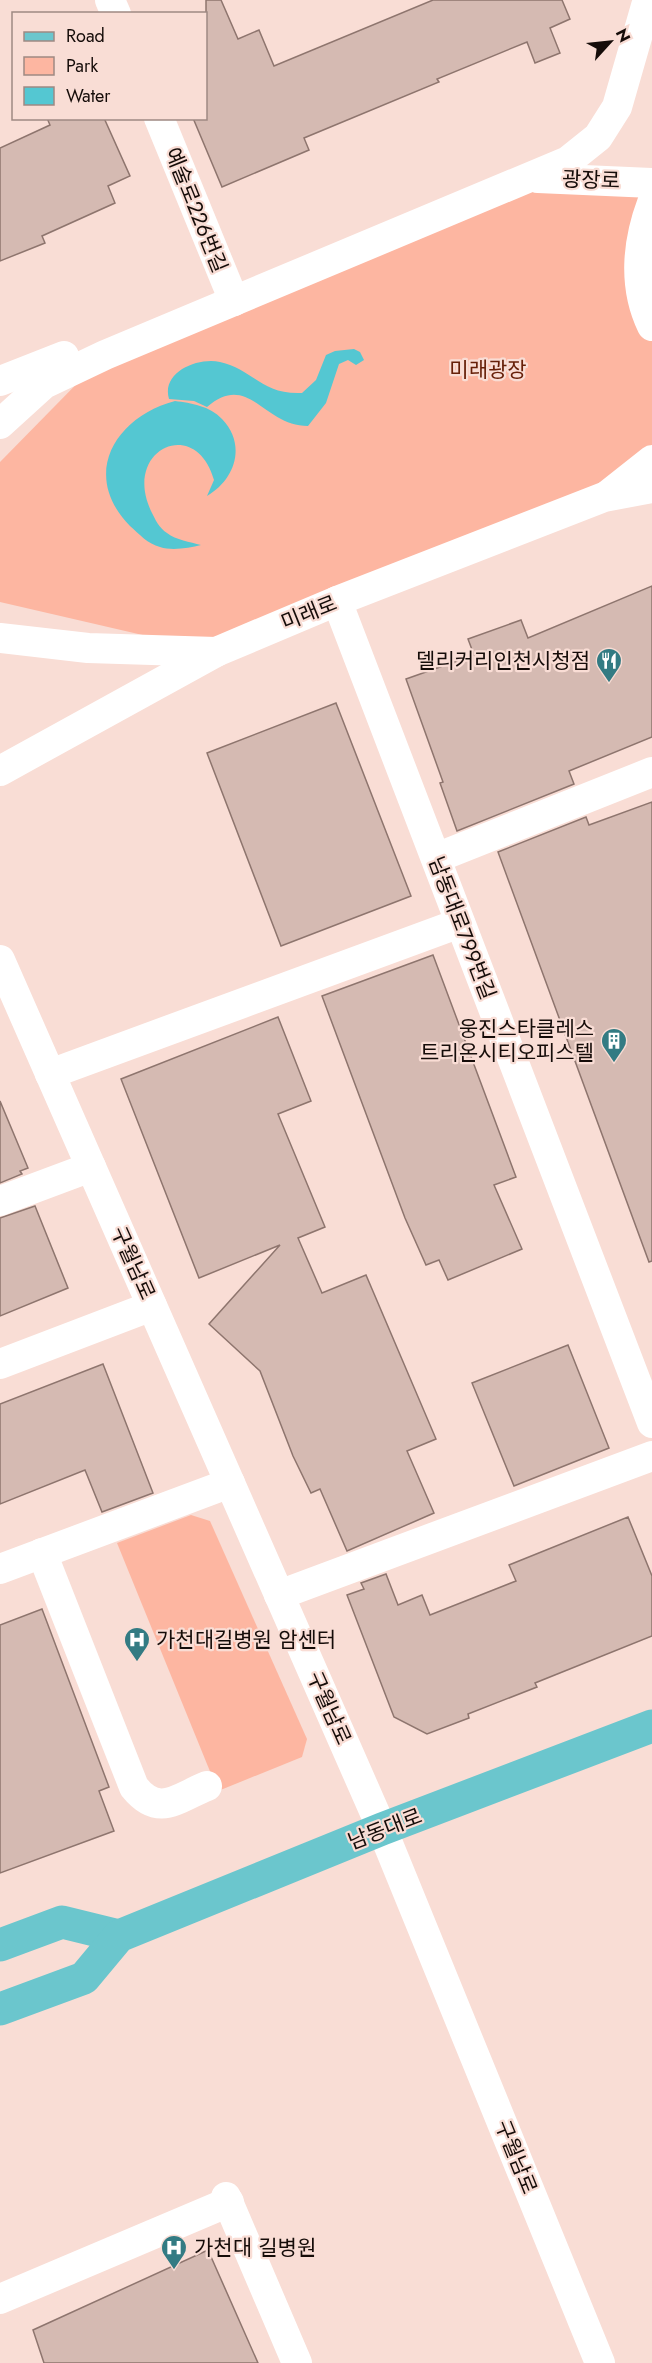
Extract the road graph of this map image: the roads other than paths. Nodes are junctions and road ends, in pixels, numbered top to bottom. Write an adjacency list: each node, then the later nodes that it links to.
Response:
1 (647, 8): 2 (street); 4 (street)
2 (652, 39)
3 (160, 120): 7 (street, 예술로226번길)
4 (530, 178): 5 (street, 광장로); 7 (street)
5 (652, 183)
6 (652, 203): 8 (street)
7 (234, 301): 9 (street)
8 (652, 326)
9 (105, 355): 10 (street); 11 (street)
10 (0, 381)
11 (0, 424)
12 (652, 460): 14 (street)
13 (652, 488): 14 (street)
14 (604, 497): 15 (street, 미래로)
15 (337, 601): 17 (street, 미래로); 20 (street, 남동대로799번길)
16 (5, 636): 17 (street, 미래로)
17 (216, 652): 18 (street)
18 (0, 771)
19 (652, 772): 20 (street)
20 (436, 858): 21 (street, 남동대로799번길)
21 (460, 923): 23 (street); 28 (street, 남동대로799번길)
22 (0, 960): 23 (street, 구월남로)
23 (50, 1074): 24 (street, 구월남로)
24 (91, 1167): 25 (street); 26 (street, 구월남로)
25 (0, 1201)
26 (152, 1306): 27 (street); 30 (street, 구월남로)
27 (0, 1364)
28 (652, 1423)
29 (652, 1456): 33 (street)
30 (230, 1484): 31 (street); 33 (street, 구월남로)
31 (42, 1553): 32 (street); 35 (street)
32 (0, 1569)
33 (279, 1595): 36 (street, 구월남로)
34 (652, 1726): 36 (main road, 남동대로)
35 (207, 1786)
36 (382, 1829): 37 (main road, 남동대로); 42 (street, 구월남로)
37 (119, 1936): 38 (main road); 39 (main road, 남동대로)
38 (0, 1946)
39 (0, 2008)
40 (0, 2299): 41 (street)
41 (297, 2363)
42 (600, 2363)

